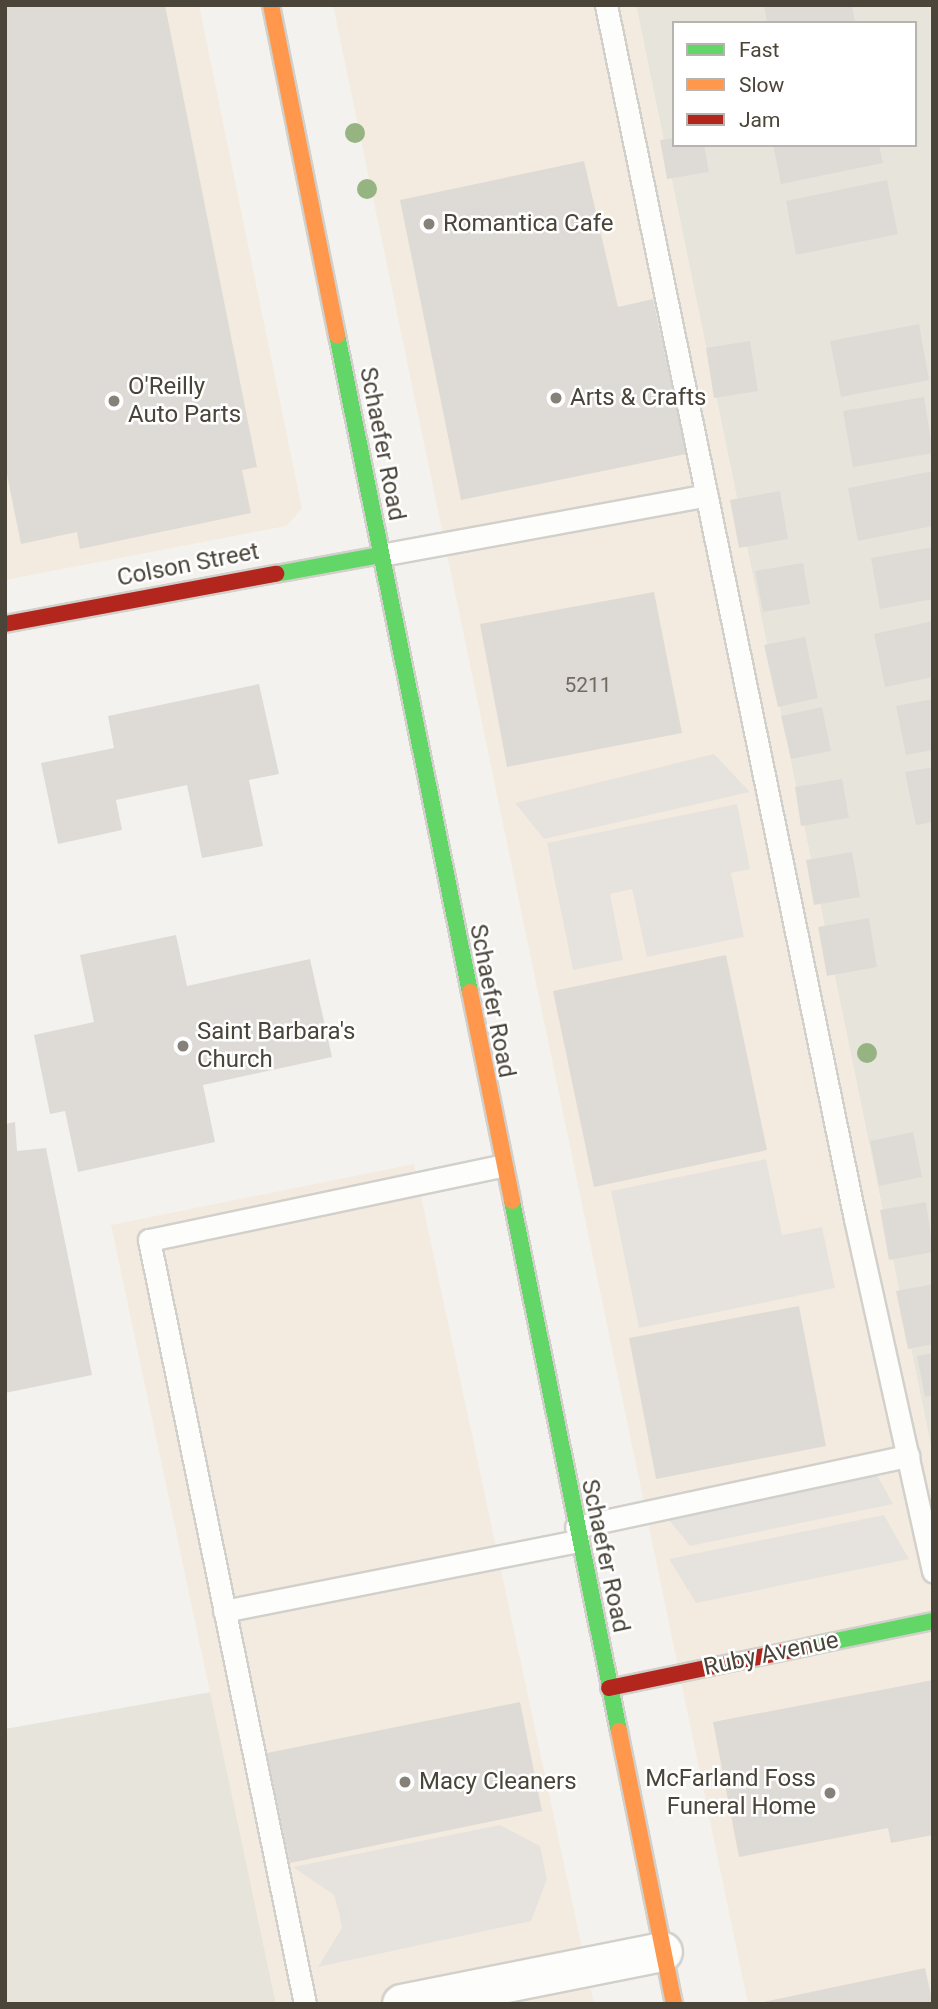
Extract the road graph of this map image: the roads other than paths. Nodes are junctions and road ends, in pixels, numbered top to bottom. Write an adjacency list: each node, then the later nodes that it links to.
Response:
1 (271, 5): 4 (main road, Schaefer Road)
2 (606, 5): 3 (lane)
3 (707, 495): 4 (lane); 7 (lane)
4 (381, 555): 5 (main road, Colson Street); 6 (main road, Schaefer Road)
5 (5, 624)
6 (501, 1166): 8 (main road, Schaefer Road); 10 (lane)
7 (908, 1455): 8 (lane); 9 (lane)
8 (577, 1534): 10 (lane); 12 (main road, Schaefer Road)
9 (933, 1571)
10 (224, 1611): 14 (lane)
11 (933, 1621): 12 (main road, Ruby Avenue)
12 (609, 1688): 13 (main road, Schaefer Road)
13 (663, 1952): 15 (street); 16 (main road, Schaefer Road)
14 (305, 2004)
15 (402, 2004)
16 (674, 2004)

